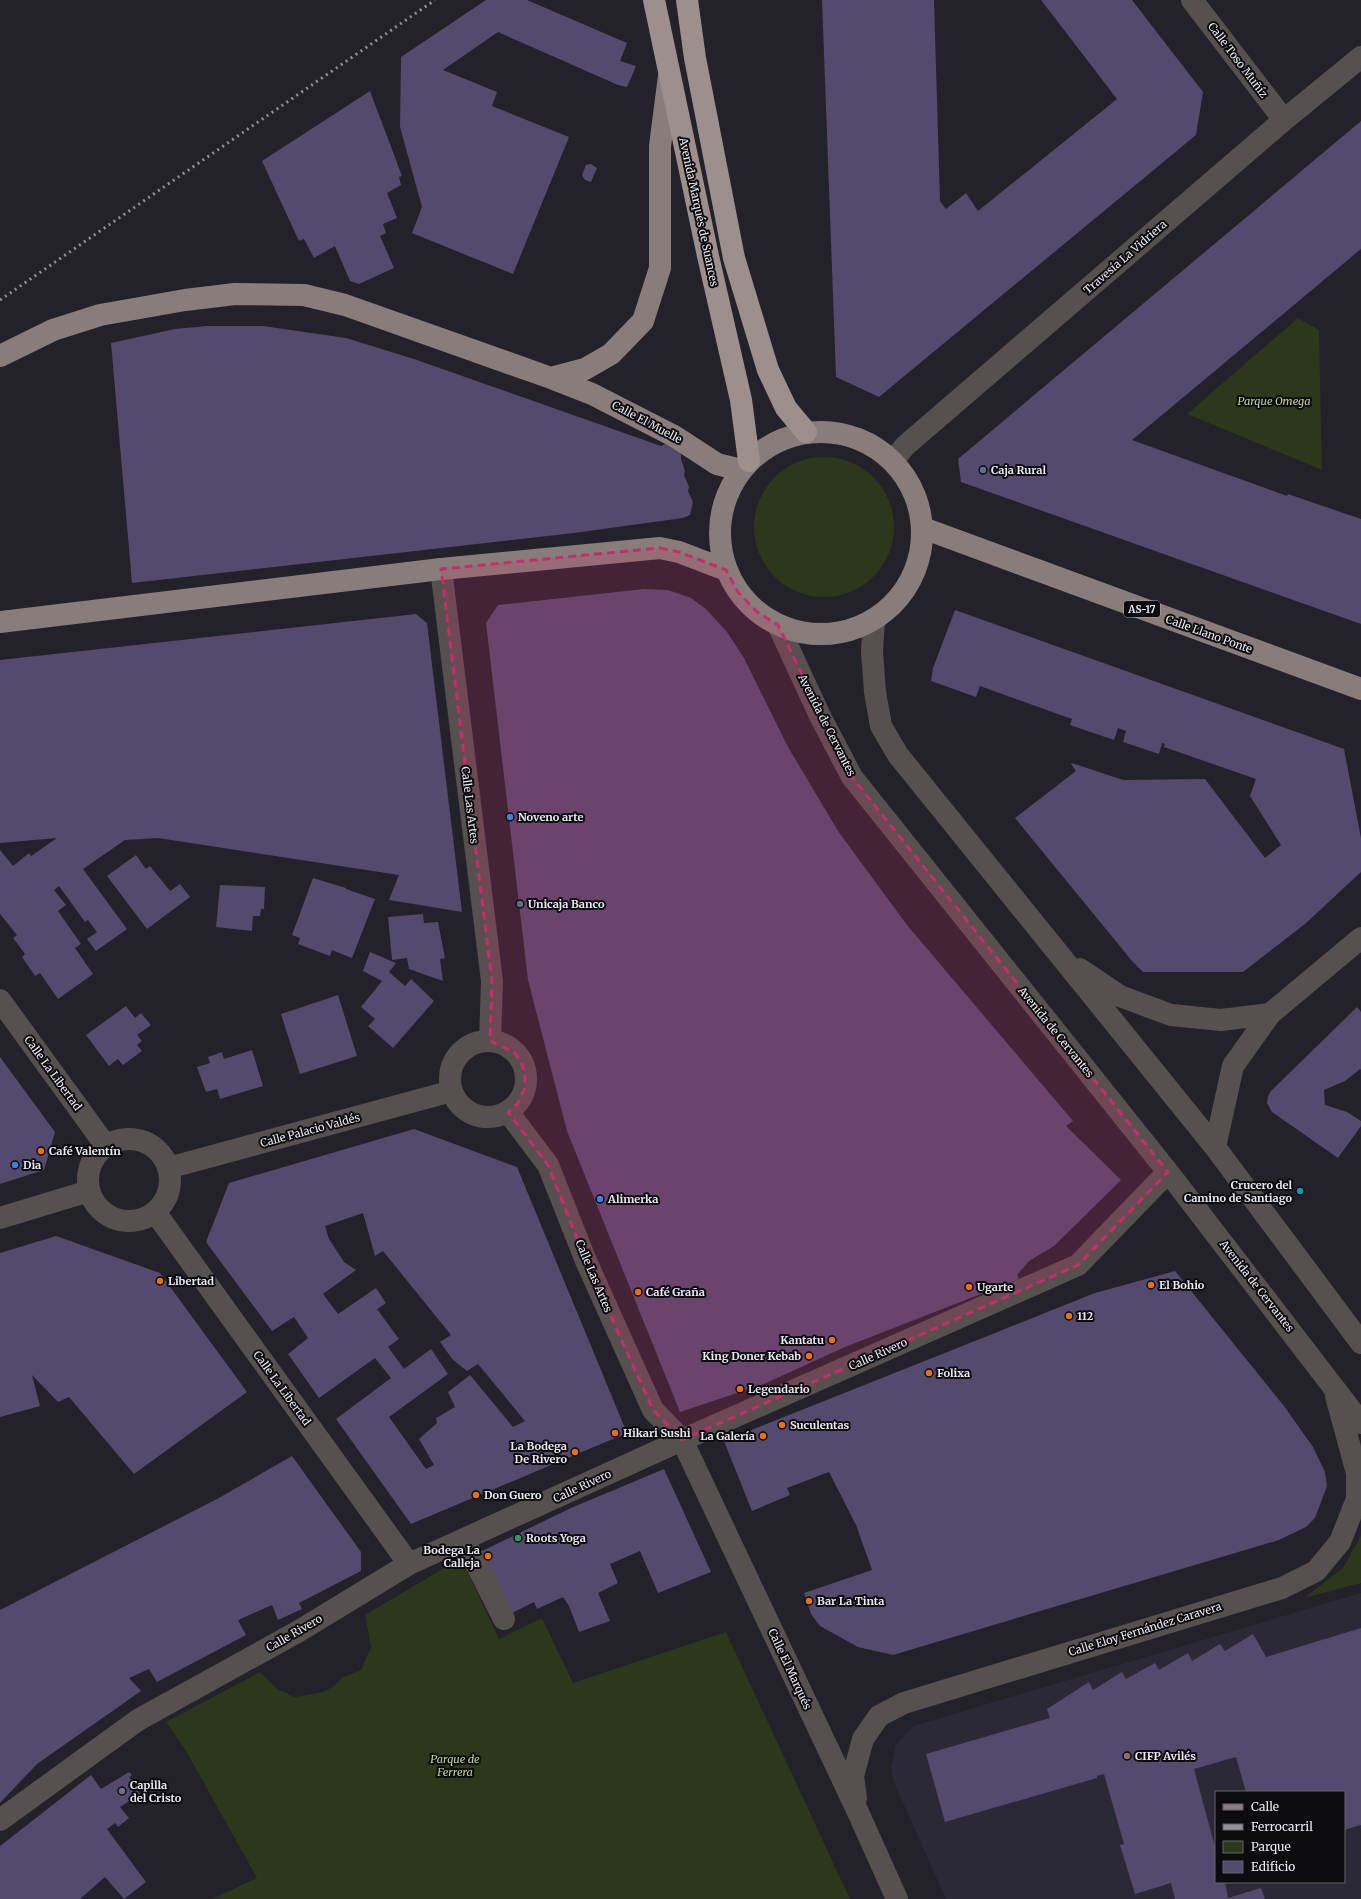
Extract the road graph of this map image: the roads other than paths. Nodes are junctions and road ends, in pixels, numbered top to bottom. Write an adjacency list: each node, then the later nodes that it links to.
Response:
1 (654, 0): 5 (highway, Avenida Marqués de Suances)
2 (687, 0): 9 (highway)
3 (1192, 0): 6 (street, Calle Toso Muñíz)
4 (1361, 57): 6 (street, Travesía La Vidriera)
5 (670, 73): 8 (main road); 11 (highway, Avenida Marqués de Suances)
6 (1284, 120): 10 (street, Travesía La Vidriera)
7 (0, 356): 8 (main road, Calle El Muelle)
8 (551, 378): 11 (main road, Calle El Muelle)
9 (806, 432): 10 (main road); 11 (main road)
10 (893, 461): 12 (main road)
11 (745, 466): 14 (main road)
12 (922, 528): 15 (main road); 18 (main road, Calle Llano Ponte / AS-17)
13 (441, 569): 14 (main road); 16 (main road); 23 (street, Calle Las Artes)
14 (726, 570): 17 (main road)
15 (874, 620): 17 (main road); 20 (street)
16 (0, 622)
17 (778, 625): 29 (street, Avenida de Cervantes)
18 (1361, 689)
19 (1361, 938): 22 (street)
20 (1059, 955): 22 (street); 27 (street)
21 (0, 1000): 26 (street, Calle La Libertad)
22 (1270, 1014): 27 (street)
23 (490, 1041): 24 (street); 25 (street)
24 (452, 1091): 25 (street); 28 (street, Calle Palacio Valdés)
25 (508, 1112): 36 (street, Calle Las Artes)
26 (106, 1146): 28 (street); 30 (street)
27 (1215, 1147): 33 (street)
28 (168, 1168): 31 (street)
29 (1168, 1172): 34 (street, Avenida de Cervantes); 36 (street, Calle Rivero)
30 (89, 1191): 31 (street); 32 (street)
31 (155, 1212): 38 (street, Calle La Libertad)
32 (0, 1218)
33 (1361, 1344)
34 (1333, 1386): 35 (street, Avenida de Cervantes); 40 (street, Calle Eloy Fernández Caravera)
35 (1361, 1423)
36 (682, 1440): 37 (street, Calle Rivero); 40 (street, Calle El Marqués)
37 (464, 1540): 38 (street, Calle Rivero); 39 (street)
38 (409, 1564): 41 (street, Calle Rivero)
39 (504, 1619)
40 (857, 1810): 42 (street, Calle El Marqués)
41 (0, 1820)
42 (897, 1899)

